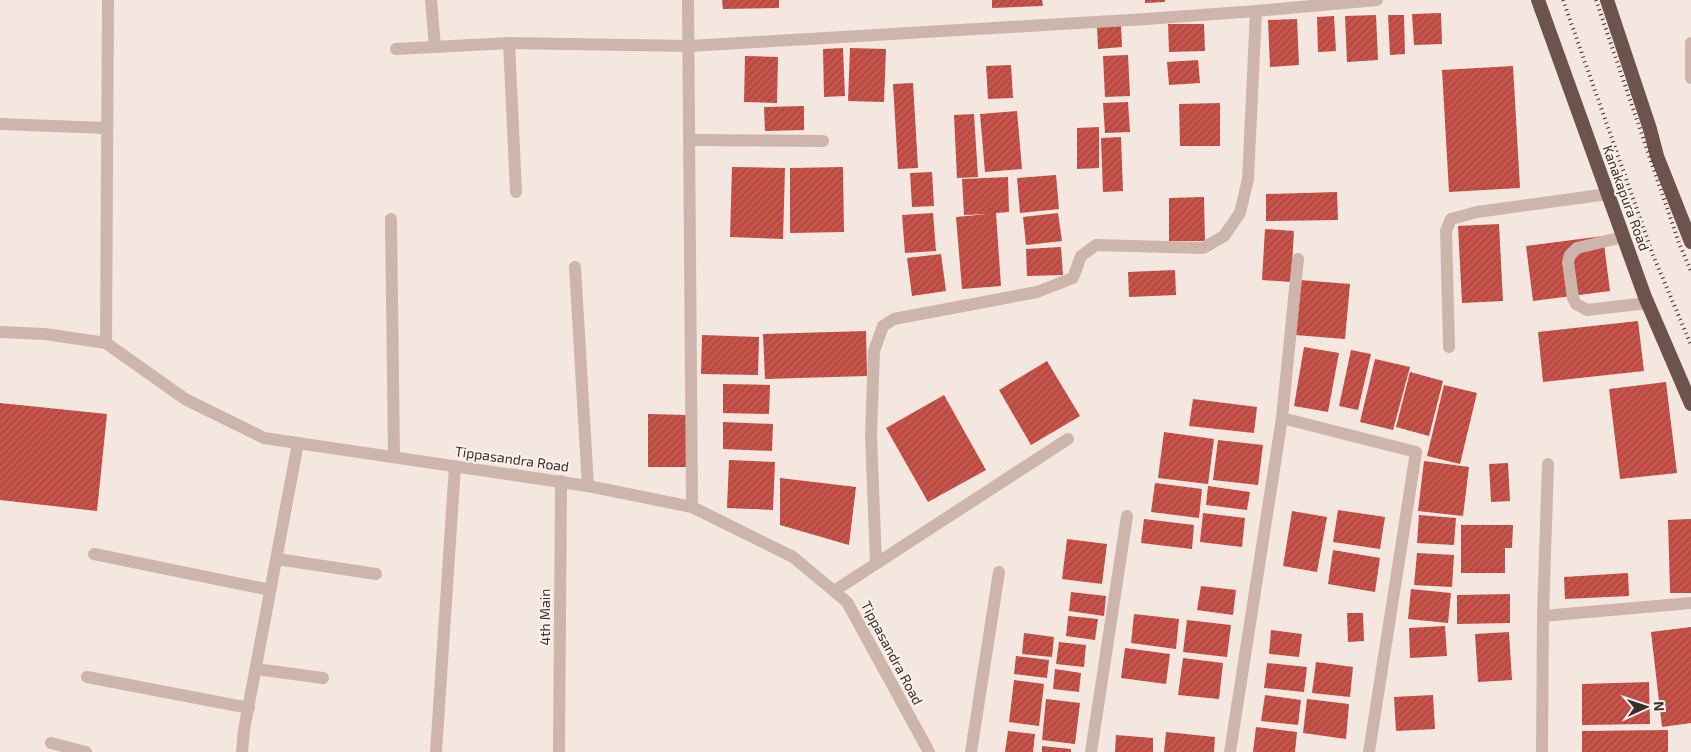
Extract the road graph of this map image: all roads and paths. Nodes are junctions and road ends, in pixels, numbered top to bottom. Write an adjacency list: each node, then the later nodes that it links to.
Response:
1 (108, 0): 15 (street)
2 (431, 0): 11 (street)
3 (688, 0): 10 (street)
4 (1377, 0): 7 (street)
5 (1538, 0): 19 (highway, Kanakapura Road)
6 (1607, 0): 22 (highway)
7 (1256, 11): 10 (street); 42 (street)
8 (509, 43): 10 (street); 11 (street); 18 (street)
9 (1691, 43): 13 (street)
10 (689, 46): 16 (street)
11 (435, 47): 12 (street)
12 (396, 49)
13 (1691, 78)
14 (0, 124): 15 (street)
15 (107, 128): 27 (street)
16 (689, 140): 17 (street); 38 (street)
17 (822, 141)
18 (516, 192)
19 (1608, 194): 21 (highway, Kanakapura Road); 28 (street)
20 (390, 219): 33 (street)
21 (1623, 236): 25 (highway, Kanakapura Road); 25 (street)
22 (1691, 242)
23 (1298, 259): 30 (street)
24 (575, 267): 37 (street)
25 (1647, 303): 29 (highway, Kanakapura Road)
26 (0, 332): 27 (street, Tippasandra Road)
27 (106, 344): 32 (street, Tippasandra Road)
28 (1449, 347)
29 (1691, 404)
30 (1282, 418): 61 (street); 62 (street)
31 (1068, 439): 42 (street)
32 (298, 443): 33 (street, Tippasandra Road); 41 (street)
33 (394, 457): 35 (street, Tippasandra Road)
34 (1548, 464): 48 (street)
35 (455, 466): 36 (street, Tippasandra Road); 57 (street)
36 (561, 482): 37 (street, Tippasandra Road); 58 (street, 4th Main)
37 (588, 486): 38 (street, Tippasandra Road)
38 (692, 507): 46 (street, Tippasandra Road)
39 (1127, 516): 60 (street)
40 (94, 554): 45 (street)
41 (277, 559): 44 (street); 45 (street)
42 (876, 564): 46 (street)
43 (999, 572): 59 (street)
44 (376, 574)
45 (270, 590): 49 (street)
46 (834, 591): 54 (street, Tippasandra Road)
47 (1691, 604): 48 (street)
48 (1543, 616): 63 (street)
49 (256, 669): 51 (street); 52 (street)
50 (87, 677): 52 (street)
51 (322, 678)
52 (249, 708): 56 (street)
53 (51, 743): 55 (street)
54 (924, 750)
55 (86, 752)
56 (242, 752)
57 (436, 752)
58 (558, 752)
59 (971, 752)
60 (1091, 752)
61 (1230, 752)
62 (1369, 752)
63 (1542, 752)

